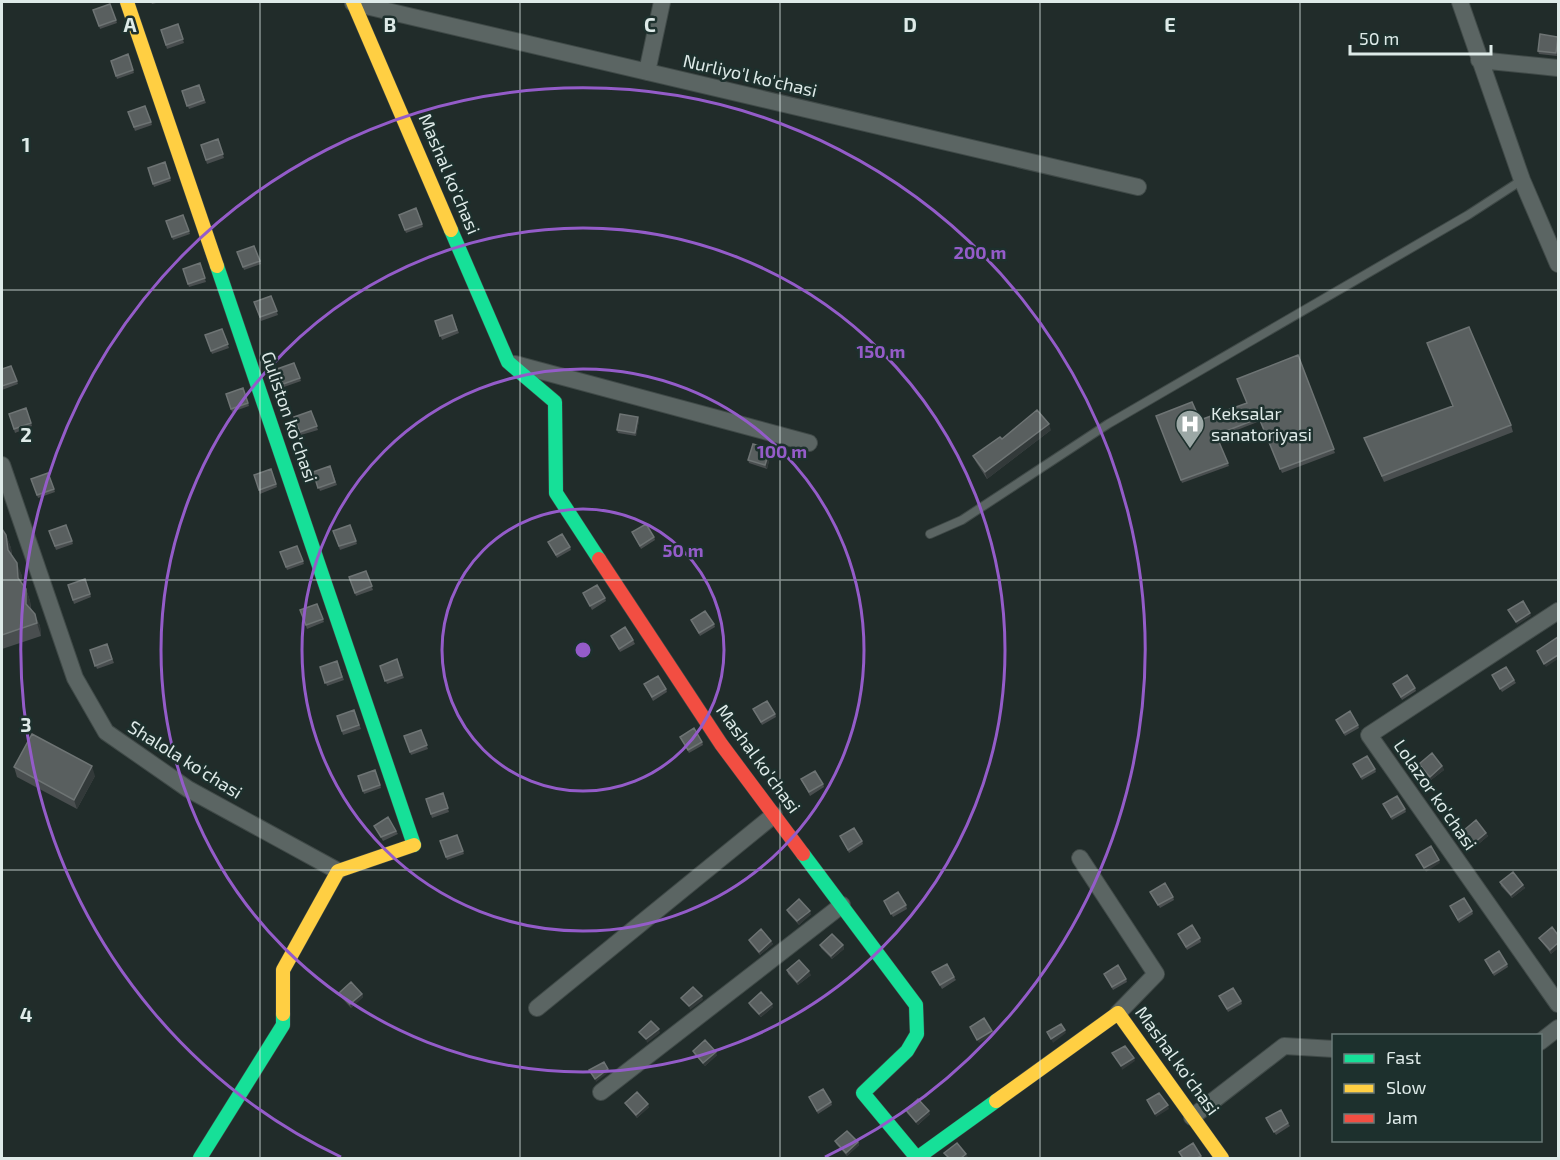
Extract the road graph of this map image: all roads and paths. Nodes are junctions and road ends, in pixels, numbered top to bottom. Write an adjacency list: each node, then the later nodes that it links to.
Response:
1 (127, 2): 18 (street, Guliston ko'chasi)
2 (353, 2): 7 (street, Nurliyo'l ko'chasi); 11 (street, Mashal ko'chasi)
3 (662, 2): 7 (street)
4 (1460, 2): 5 (street)
5 (1479, 60): 6 (street); 8 (street)
6 (1558, 68)
7 (647, 72): 9 (street, Nurliyo'l ko'chasi)
8 (1522, 180): 10 (street); 14 (lane)
9 (1138, 187)
10 (1558, 264)
11 (508, 362): 12 (street); 16 (street, Mashal ko'chasi)
12 (809, 443)
13 (2, 465): 18 (street, Shalola ko'chasi)
14 (930, 534)
15 (1558, 611): 20 (street, Lolazor ko'chasi)
16 (774, 815): 19 (street, Mashal ko'chasi); 21 (street)
17 (1080, 858): 22 (street)
18 (338, 871): 28 (street)
19 (842, 905): 22 (street, Mashal ko'chasi); 26 (street)
20 (1558, 1004)
21 (537, 1008)
22 (1118, 1013): 27 (street, Mashal ko'chasi)
23 (1558, 1028): 24 (street)
24 (1542, 1040)
25 (1332, 1049): 27 (street)
26 (601, 1092)
27 (1192, 1117): 29 (street, Mashal ko'chasi)
28 (200, 1158)
29 (1222, 1158)

